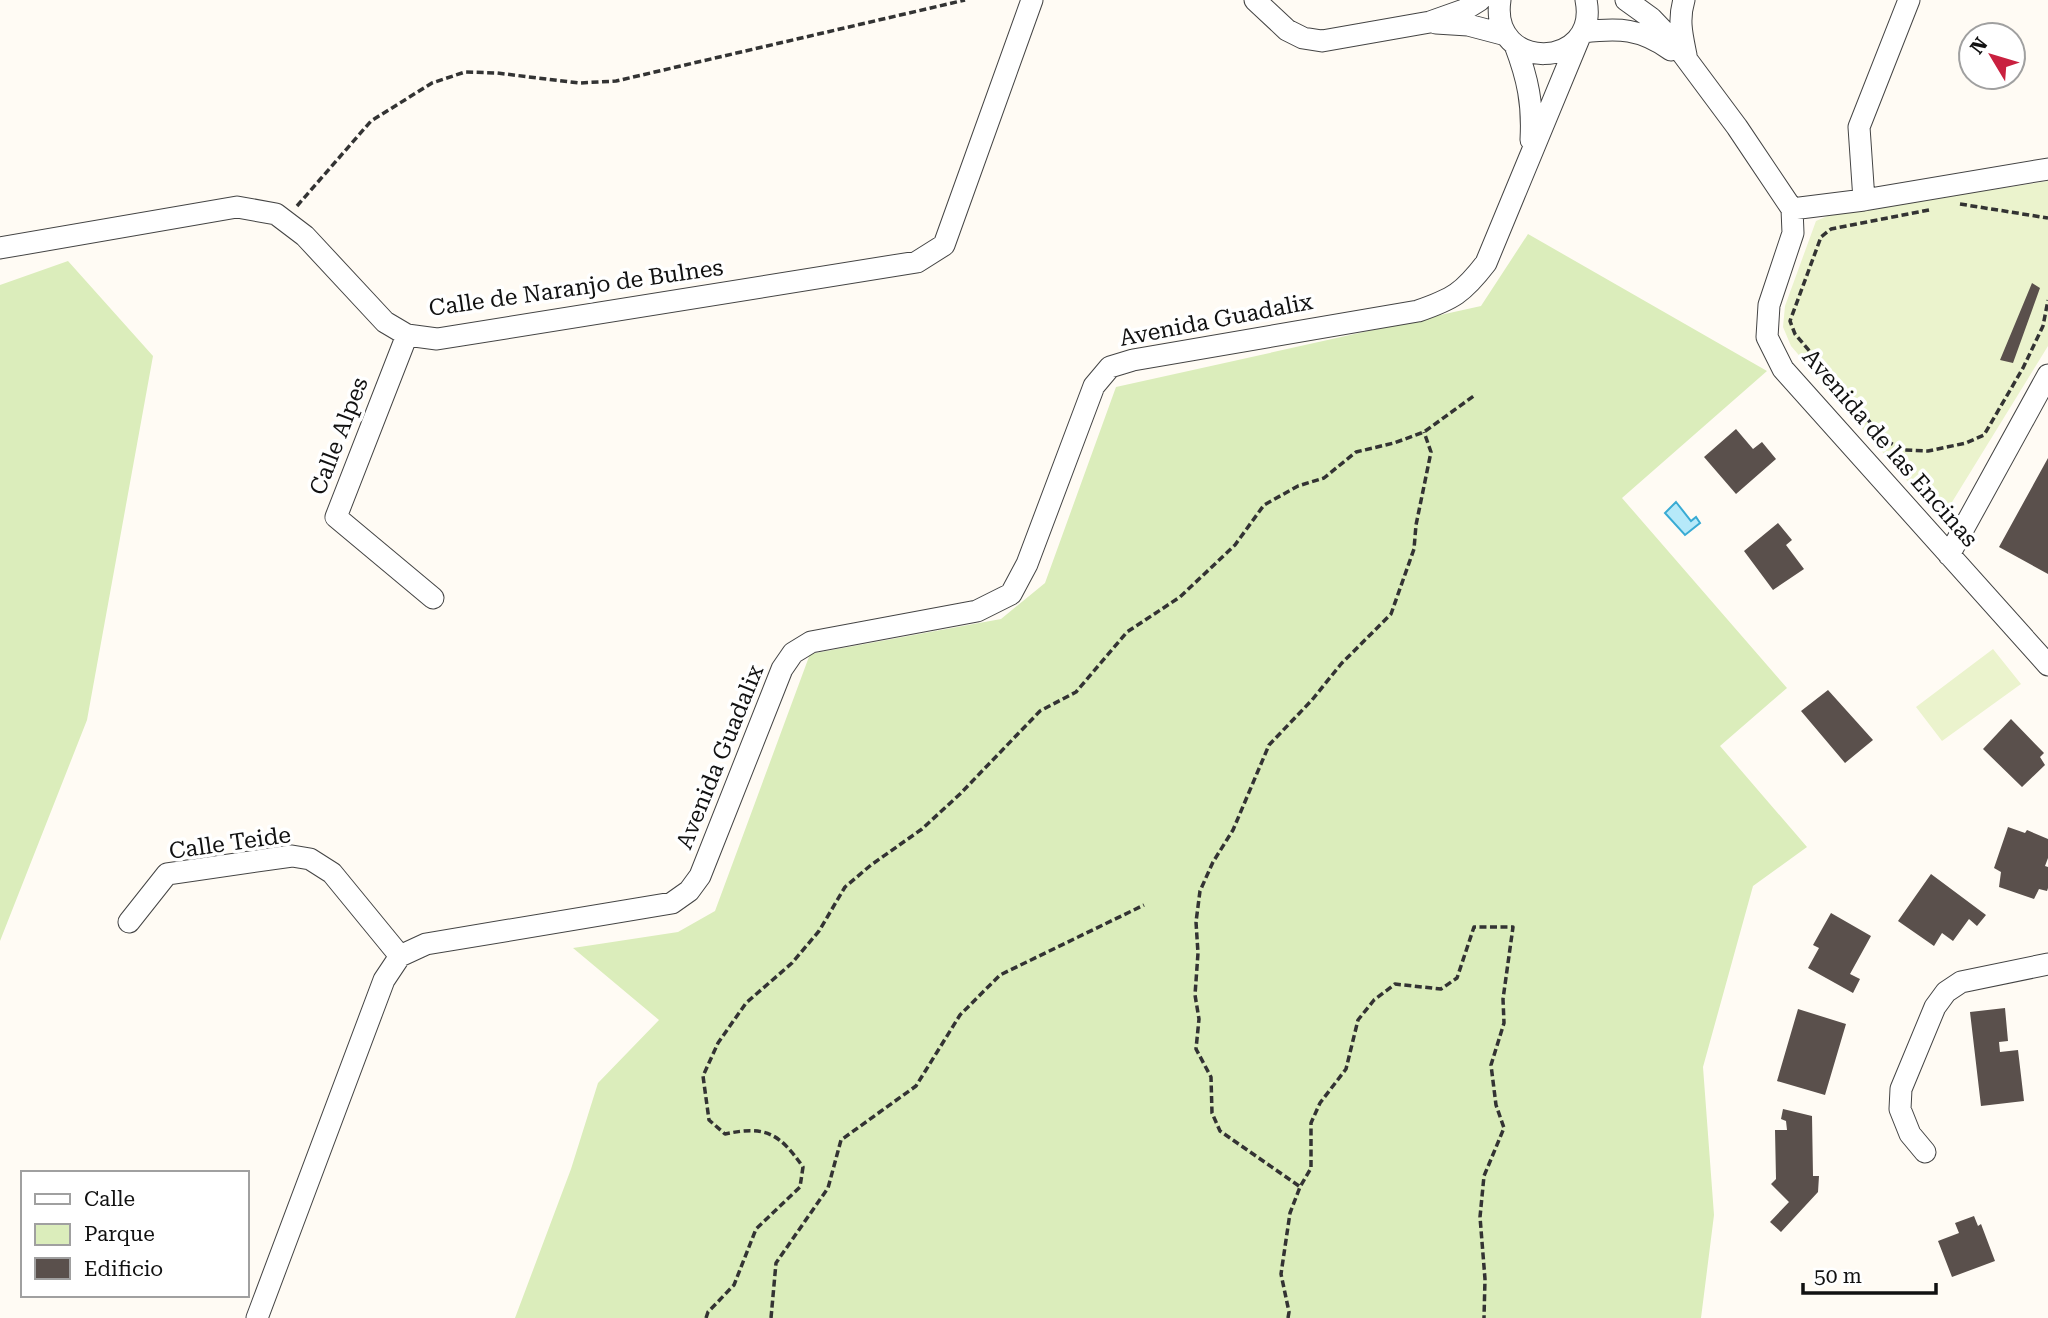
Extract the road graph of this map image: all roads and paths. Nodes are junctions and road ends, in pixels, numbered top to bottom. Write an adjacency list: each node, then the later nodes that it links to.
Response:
1 (965, 0): 21 (path)
2 (1032, 0): 24 (street, Calle de Naranjo de Bulnes)
3 (1255, 0): 10 (street)
4 (1480, 0): 10 (street)
5 (1500, 0): 12 (street, Avenida Guadalix)
6 (1586, 0): 11 (street, Avenida Guadalix)
7 (1684, 0): 13 (street)
8 (1909, 0): 16 (street)
9 (1637, 2): 11 (street); 13 (street)
10 (1430, 22): 12 (street)
11 (1582, 32): 12 (street); 13 (street); 14 (street, Avenida Guadalix)
12 (1510, 40): 14 (street, Avenida Guadalix)
13 (1688, 61): 18 (street)
14 (1530, 153): 33 (street, Avenida Guadalix)
15 (2048, 169): 16 (street)
16 (1864, 200): 18 (street)
17 (1948, 207): 20 (path)
18 (1792, 209): 28 (street, Avenida de las Encinas)
19 (1935, 209): 23 (path)
20 (2048, 218)
21 (284, 220): 22 (street, Calle de Naranjo de Bulnes); 24 (street, Calle de Naranjo de Bulnes)
22 (0, 248)
23 (2048, 300)
24 (407, 335): 29 (street, Calle Alpes)
25 (2048, 375): 28 (street)
26 (1475, 395): 27 (path)
27 (1424, 432): 36 (path); 38 (path)
28 (1949, 555): 30 (street, Avenida de las Encinas)
29 (433, 598)
30 (2048, 665)
31 (1144, 905): 39 (path)
32 (129, 922): 33 (street, Calle Teide)
33 (400, 956): 37 (street)
34 (2048, 964): 35 (street)
35 (1925, 1152)
36 (1300, 1187): 40 (path); 41 (path)
37 (257, 1318)
38 (706, 1318)
39 (771, 1318)
40 (1288, 1318)
41 (1484, 1318)

